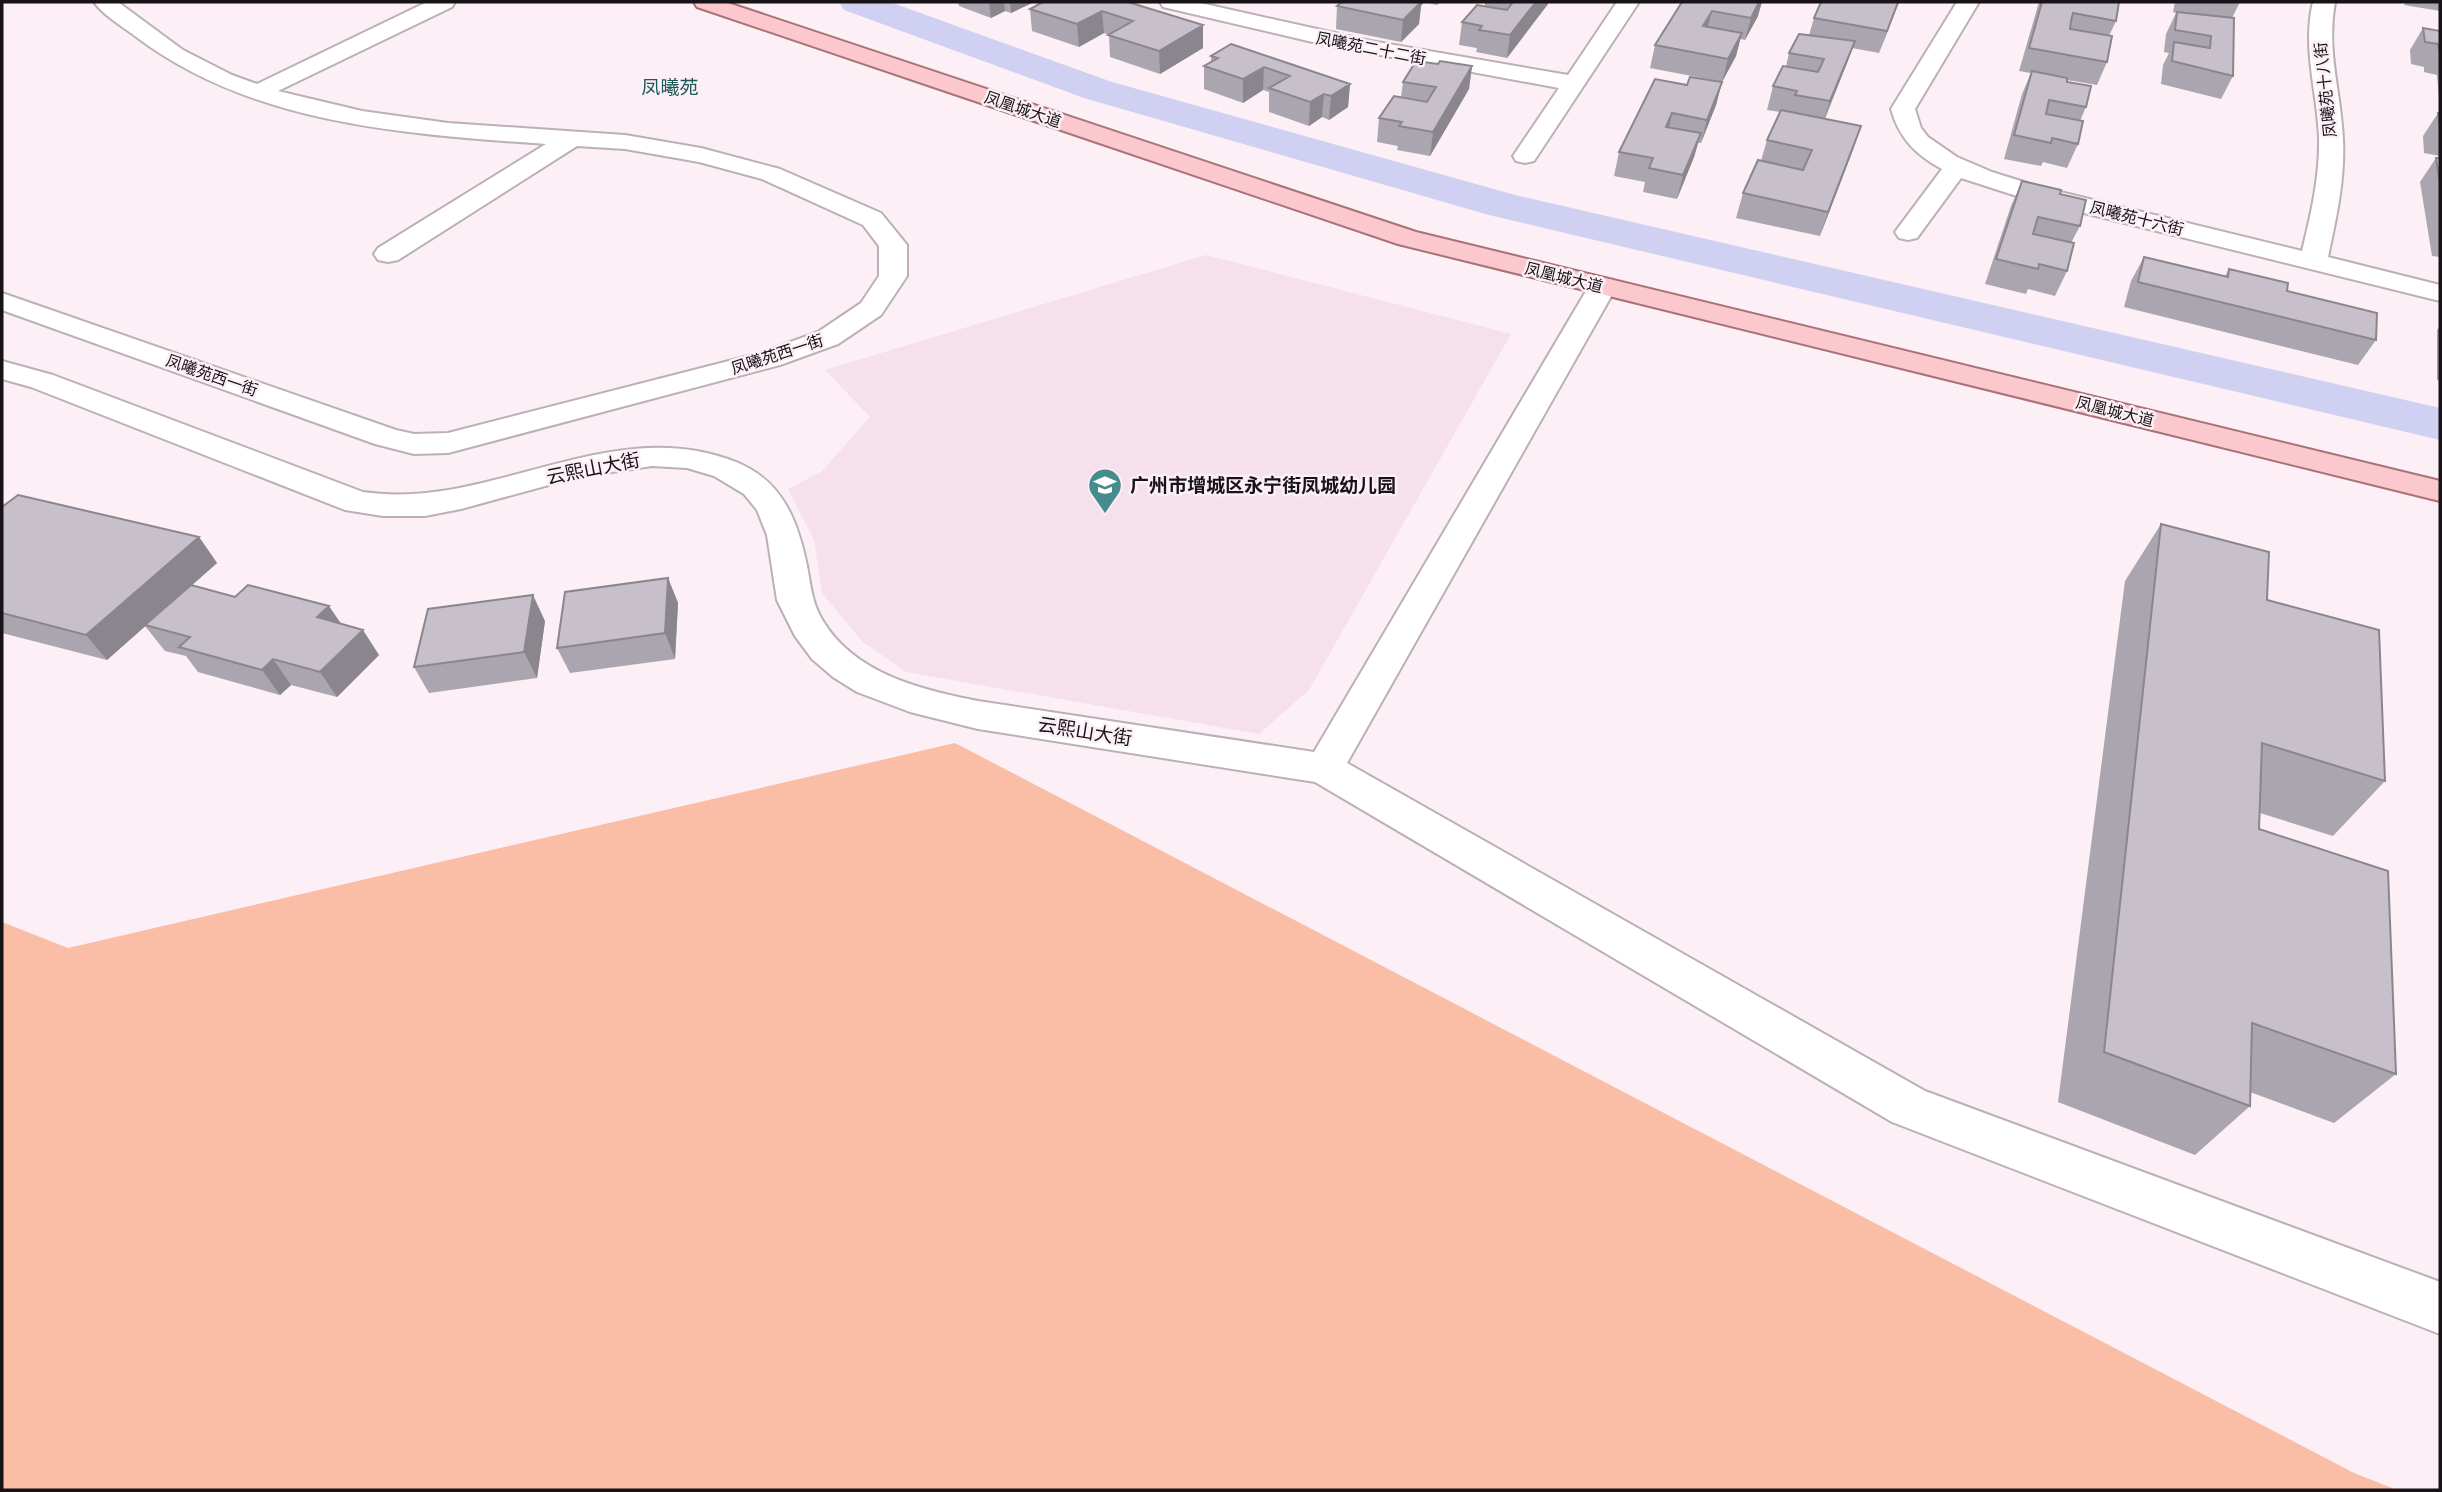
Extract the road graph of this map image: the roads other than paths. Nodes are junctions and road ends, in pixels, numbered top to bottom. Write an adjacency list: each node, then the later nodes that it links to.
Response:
1 (105, 2): 11 (street, 凤曦苑西一街)
2 (443, 2): 11 (street)
3 (705, 2): 18 (main road, 凤凰城大道)
4 (1171, 2): 9 (street, 凤曦苑二十二街)
5 (1263, 2): 9 (street)
6 (1628, 2): 10 (street)
7 (1968, 2): 14 (street, 凤曦苑十六街)
8 (2324, 2): 17 (street, 凤曦苑十八街)
9 (1235, 19): 10 (street, 凤曦苑二十二街)
10 (1573, 83): 13 (street)
11 (258, 92): 12 (street, 凤曦苑西一街)
12 (573, 138): 16 (street); 20 (street, 凤曦苑西一街)
13 (1525, 156)
14 (1957, 166): 15 (street); 17 (street, 凤曦苑十六街)
15 (1908, 232)
16 (388, 254)
17 (2313, 262): 19 (street, 凤曦苑十六街)
18 (1604, 286): 22 (main road, 凤凰城大道); 23 (street)
19 (2440, 293)
20 (2, 301)
21 (2, 370): 23 (street, 云熙山大街)
22 (2440, 491)
23 (1324, 768): 24 (street)
24 (2440, 1308)

